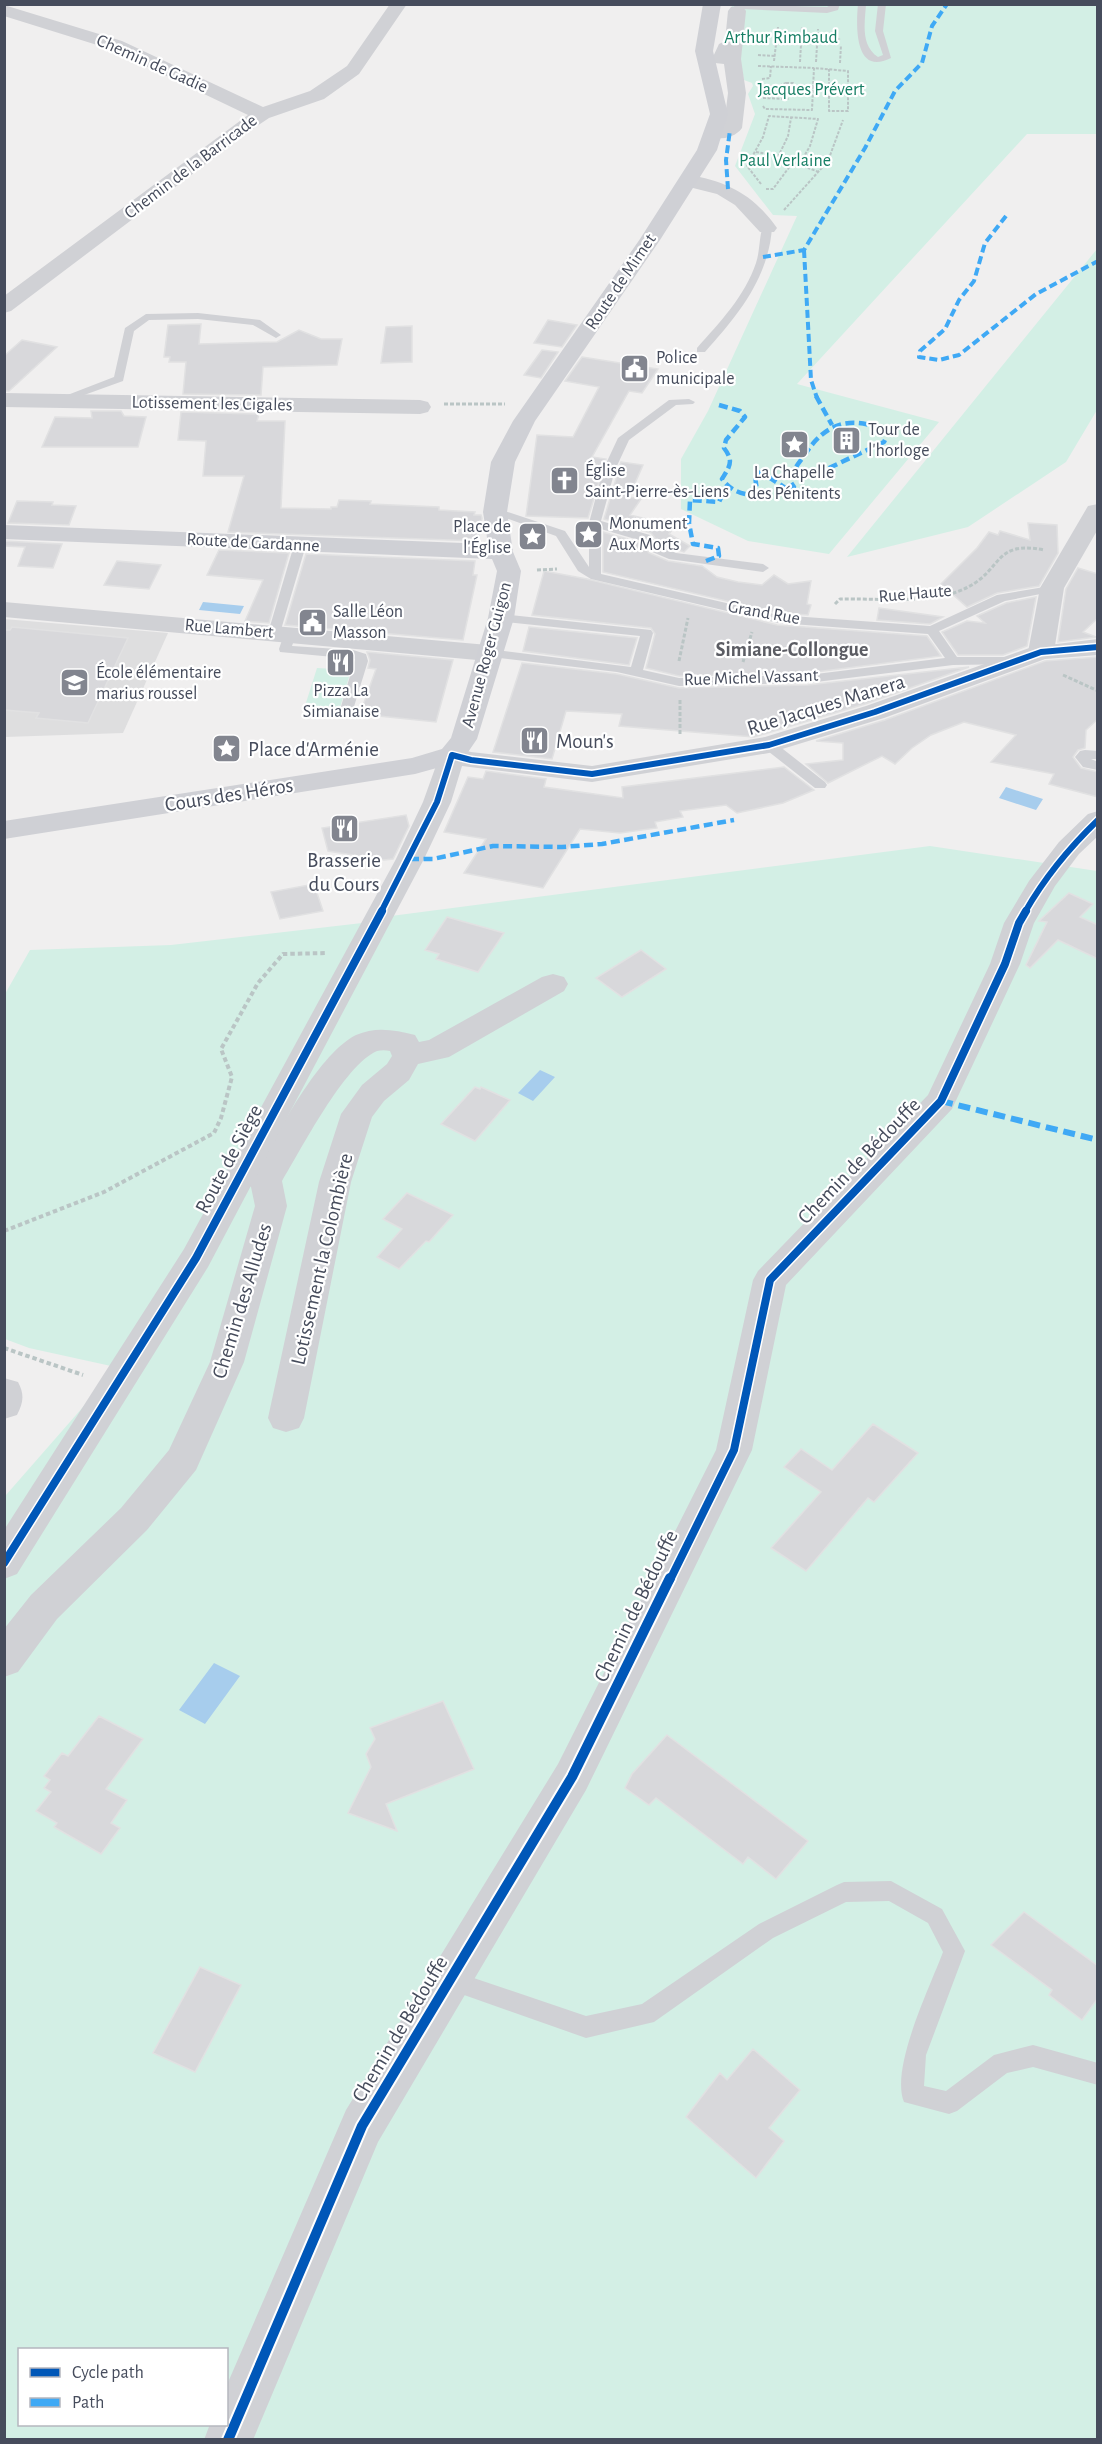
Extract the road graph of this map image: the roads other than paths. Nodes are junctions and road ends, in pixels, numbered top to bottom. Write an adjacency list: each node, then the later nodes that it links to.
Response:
1 (399, 4): 10 (street, Chemin de la Barricade)
2 (712, 4): 9 (main road, Route de Mimet)
3 (836, 4): 7 (lane)
4 (862, 4): 5 (lane)
5 (882, 4)
6 (4, 10): 10 (street, Chemin de Gadie)
7 (737, 11): 8 (street)
8 (734, 39): 9 (street); 11 (street)
9 (707, 67): 11 (main road, Route de Mimet)
10 (262, 114): 14 (street, Chemin de la Barricade)
11 (712, 133): 12 (main road, Route de Mimet)
12 (688, 181): 13 (street); 21 (main road, Route de Mimet)
13 (765, 225): 16 (lane)
14 (4, 307)
15 (276, 335): 18 (lane)
16 (701, 351)
17 (4, 400): 18 (street, Lotissement les Cigales)
18 (57, 402): 20 (street, Lotissement les Cigales)
19 (689, 402): 23 (lane)
20 (420, 407)
21 (495, 512): 26 (main road, Route de Mimet); 28 (lane, Grand Rue)
22 (1096, 512): 29 (street)
23 (595, 523): 27 (lane); 28 (lane)
24 (4, 532): 25 (main road, Route de Gardanne)
25 (300, 545): 26 (main road, Route de Gardanne); 33 (lane)
26 (505, 562): 31 (main road, Avenue Roger Guigon)
27 (763, 568)
28 (595, 576): 32 (lane, Grand Rue)
29 (1052, 588): 32 (lane); 35 (street)
30 (4, 609): 33 (street, Rue Lambert)
31 (501, 618): 36 (main road, Avenue Roger Guigon); 39 (lane)
32 (932, 630): 37 (lane)
33 (282, 633): 36 (street, Rue Lambert); 40 (lane)
34 (1098, 647): 35 (street, Rue Jacques Manera)
35 (1041, 652): 38 (street, Rue Jacques Manera)
36 (488, 653): 39 (lane, Rue Michel Vassant); 42 (main road, Avenue Roger Guigon)
37 (953, 661): 38 (lane, Rue Michel Vassant); 39 (lane, Rue Michel Vassant)
38 (1015, 661): 41 (street, Rue Jacques Manera)
39 (636, 671)
40 (347, 710)
41 (769, 745): 42 (street, Rue Jacques Manera); 45 (lane)
42 (452, 755): 47 (main road, Cours des Héros); 50 (street, Route de Siège)
43 (1098, 755): 44 (lane)
44 (1098, 766)
45 (820, 785)
46 (1098, 820): 54 (street, Chemin de Bédouffe)
47 (4, 830)
48 (553, 984): 49 (street)
49 (407, 1056): 50 (street); 51 (street, Lotissement la Colombière)
50 (256, 1173): 52 (street, Route de Siège); 53 (street, Chemin des Alludes)
51 (286, 1418)
52 (4, 1563)
53 (4, 1660)
54 (450, 1980): 55 (lane, Chemin de Bédouffe); 56 (street, Chemin de Bédouffe)
55 (1098, 2074)
56 (228, 2439)

